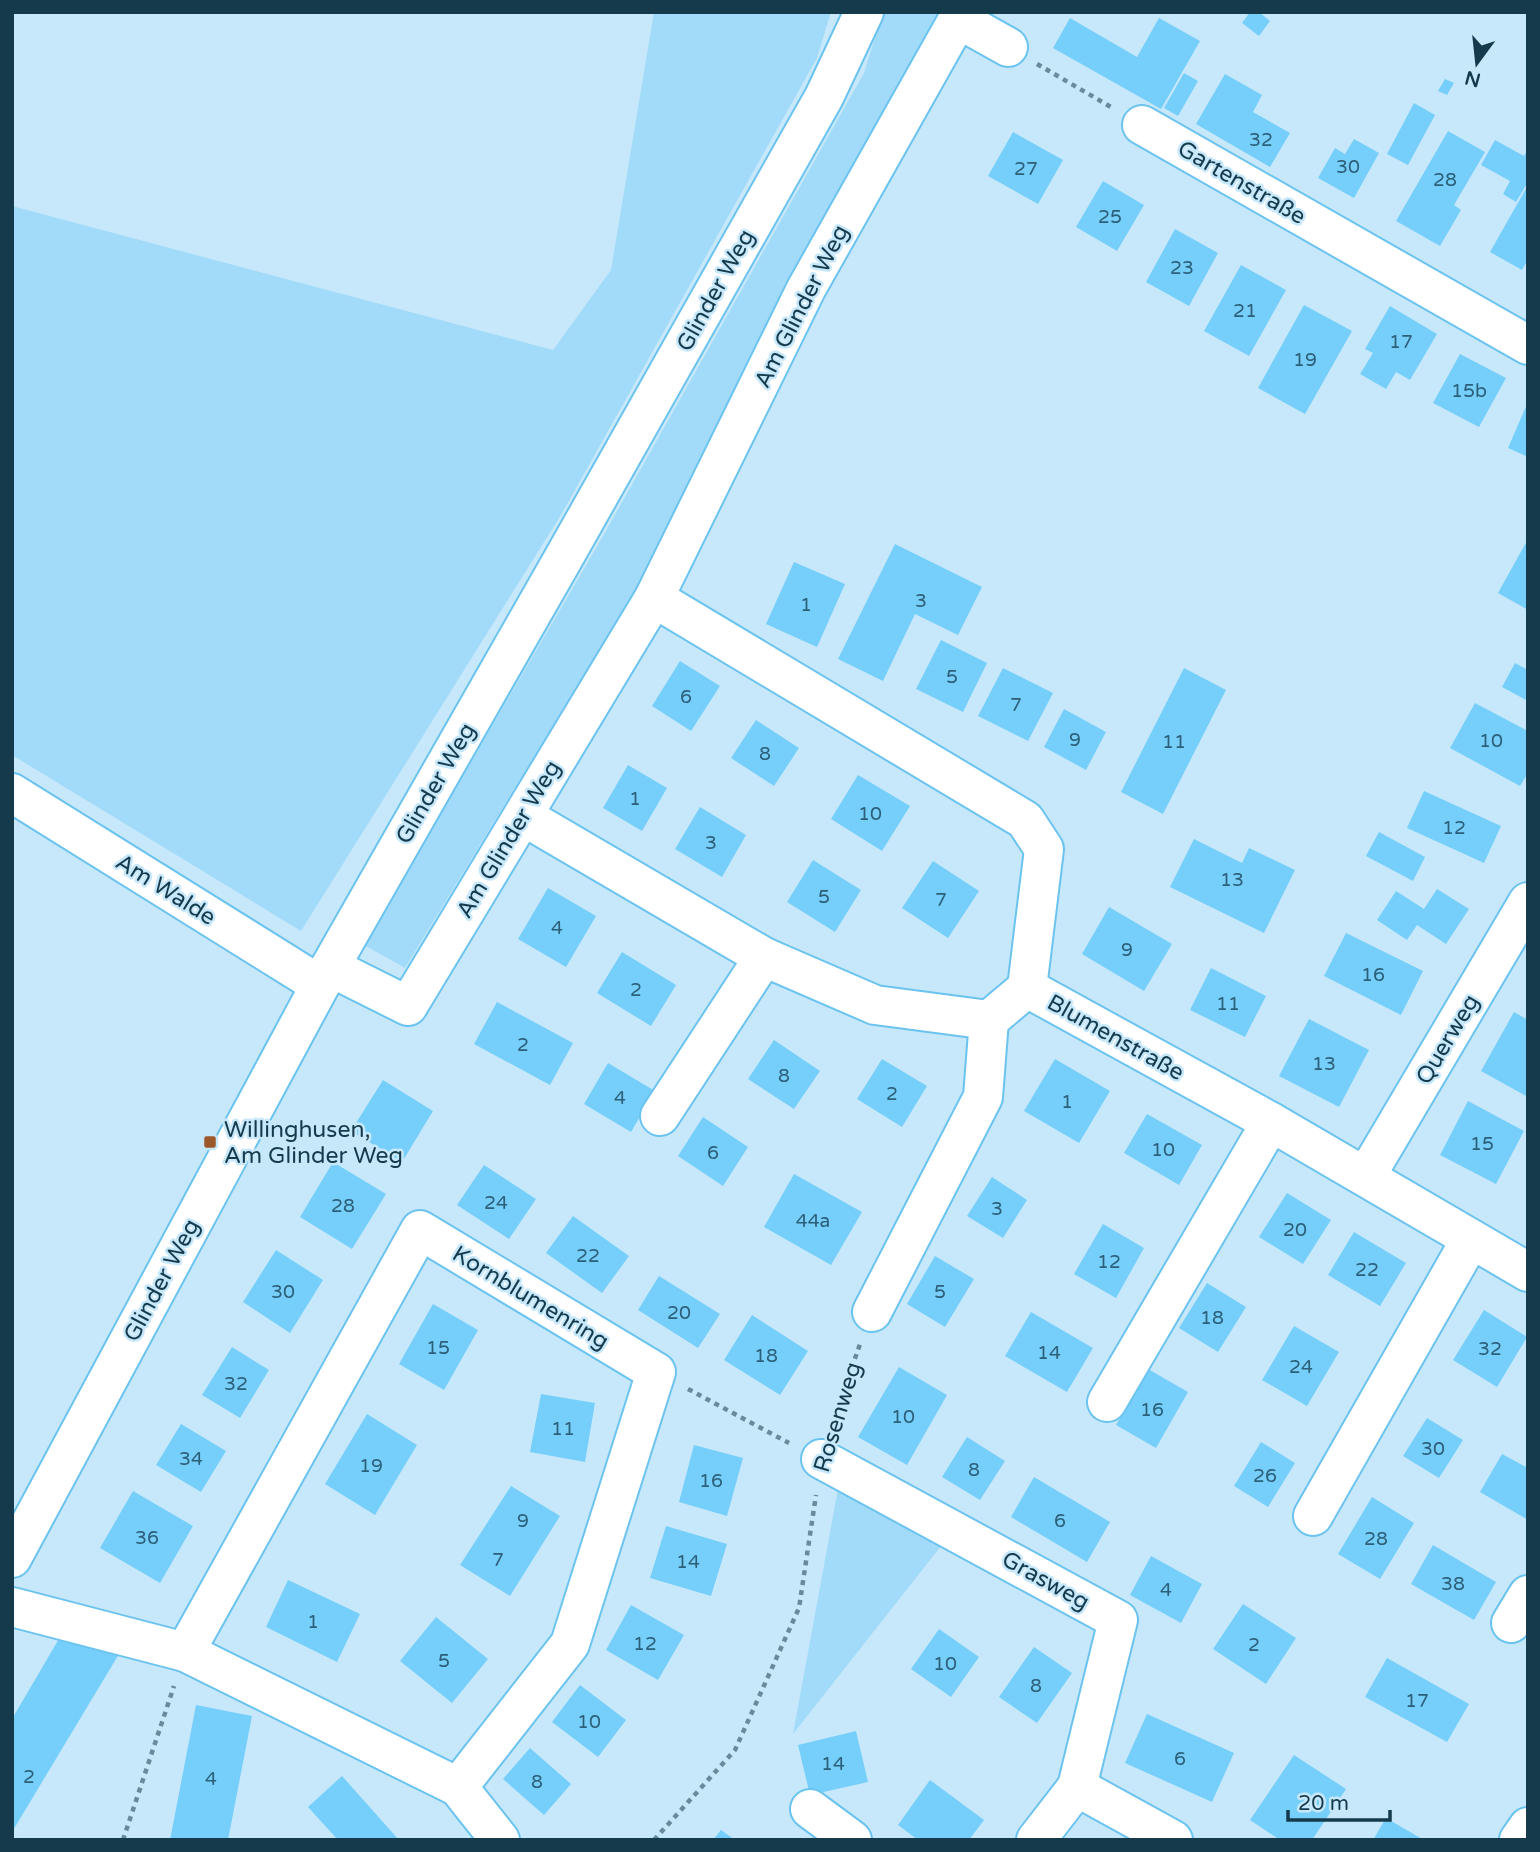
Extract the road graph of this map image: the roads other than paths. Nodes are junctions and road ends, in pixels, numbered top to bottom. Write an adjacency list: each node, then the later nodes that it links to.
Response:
1 (864, 12): 10 (street, Glinder Weg)
2 (1008, 47): 5 (street, Am Glinder Weg)
3 (1142, 125): 4 (street, Gartenstraße)
4 (1528, 345)
5 (654, 598): 7 (street, Am Glinder Weg); 11 (street)
6 (12, 793): 10 (street, Am Walde)
7 (523, 816): 9 (street); 10 (street, Am Glinder Weg)
8 (1528, 902): 15 (street, Querweg)
9 (764, 957): 12 (street); 13 (street)
10 (325, 976): 22 (street, Glinder Weg)
11 (1027, 988): 12 (street, Blumenstraße); 14 (street, Blumenstraße)
12 (989, 1020): 18 (street)
13 (660, 1116)
14 (1271, 1122): 15 (street, Blumenstraße); 19 (street)
15 (1366, 1176): 16 (street, Blumenstraße)
16 (1471, 1238): 17 (street, Blumenstraße); 21 (street)
17 (1528, 1272)
18 (872, 1312)
19 (1107, 1402)
20 (821, 1459): 26 (street, Grasweg)
21 (1313, 1516)
22 (12, 1558)
23 (12, 1607): 24 (street)
24 (185, 1652): 25 (street); 25 (street, Kornblumenring)
25 (458, 1787): 29 (street)
26 (1077, 1787): 31 (street); 32 (street)
27 (810, 1809): 30 (street)
28 (1528, 1827): 33 (street)
29 (500, 1840)
30 (852, 1840)
31 (1036, 1840)
32 (1173, 1840)
33 (1519, 1840)

